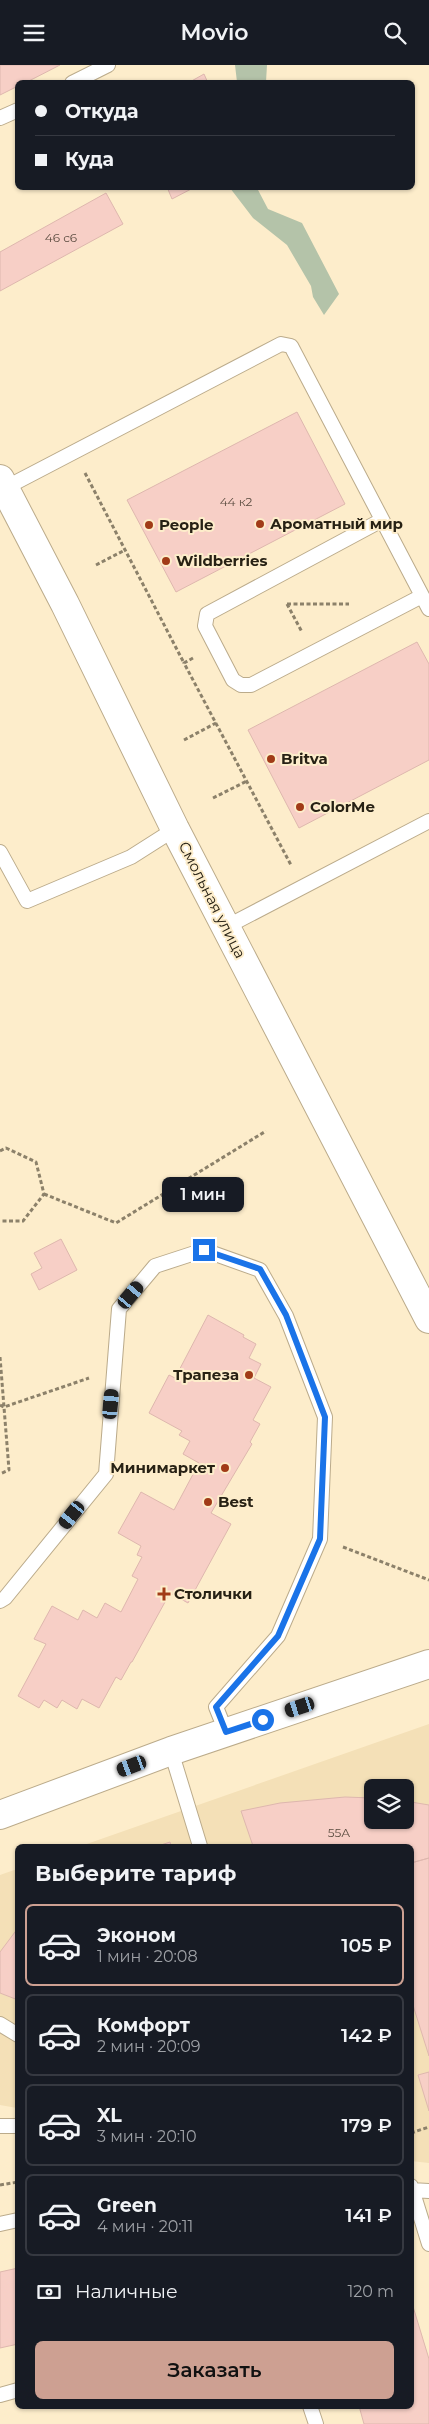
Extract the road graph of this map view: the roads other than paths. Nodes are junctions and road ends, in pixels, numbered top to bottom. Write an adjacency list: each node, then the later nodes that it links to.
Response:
1 (108, 65): 2 (lane)
2 (78, 80)
3 (15, 111): 4 (lane)
4 (0, 118)
5 (2, 483): 6 (lane); 10 (street, Смольная улица)
6 (382, 520): 7 (lane); 7 (lane)
7 (422, 596): 8 (lane)
8 (429, 609)
9 (429, 821): 12 (lane)
10 (175, 829): 11 (lane); 12 (street, Смольная улица)
11 (0, 852)
12 (226, 927): 13 (street, Смольная улица)
13 (429, 1319)
14 (0, 1601): 16 (lane)
15 (429, 1664): 16 (street)
16 (226, 1732): 17 (street)
17 (171, 1751): 18 (street); 19 (lane)
18 (0, 1815)
19 (199, 1844)
20 (0, 2024): 21 (lane)
21 (15, 2033)
22 (0, 2126): 23 (lane)
23 (15, 2126)
24 (414, 2189): 25 (lane)
25 (429, 2191)
26 (414, 2195): 29 (lane)
27 (15, 2221): 28 (lane)
28 (0, 2224)
29 (429, 2244)
30 (15, 2391): 31 (lane)
31 (0, 2395)
32 (311, 2409): 33 (lane)
33 (316, 2424)

